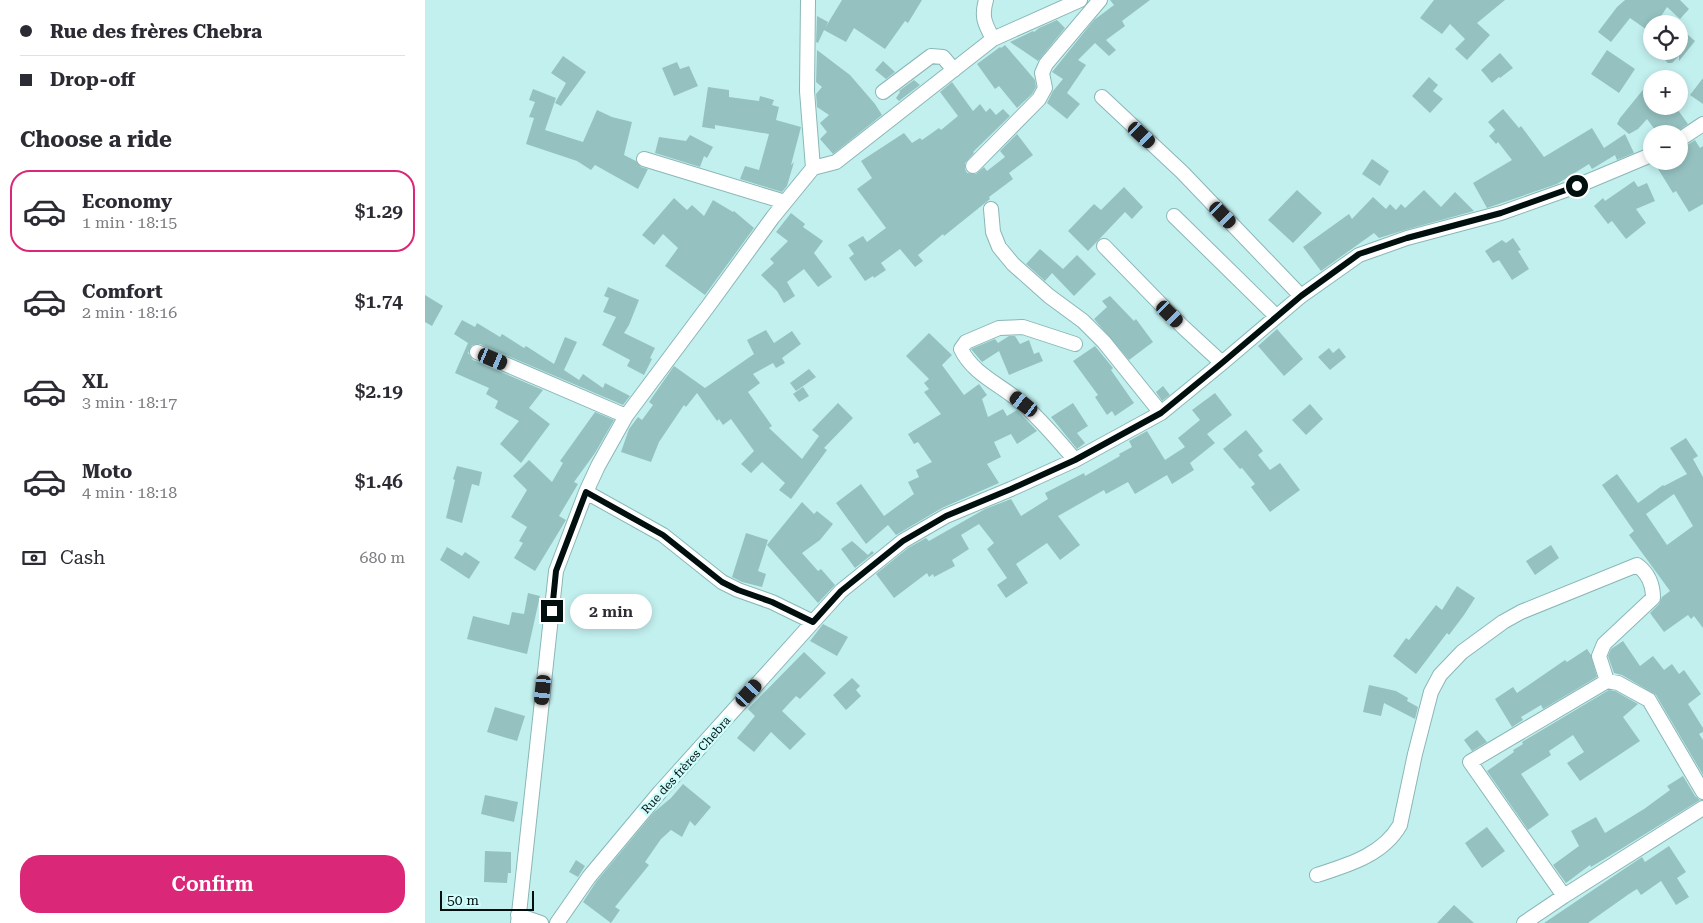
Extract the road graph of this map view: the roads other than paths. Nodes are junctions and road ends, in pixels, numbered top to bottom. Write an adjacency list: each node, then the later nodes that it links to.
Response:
1 (808, 0): 14 (street)
2 (985, 0): 5 (street)
3 (1080, 0): 5 (street)
4 (1100, 0): 13 (street)
5 (993, 39): 6 (street)
6 (954, 70): 7 (street); 14 (street)
7 (883, 92)
8 (1102, 98): 19 (street)
9 (1703, 124): 10 (street)
10 (1688, 134)
11 (644, 158): 15 (street)
12 (1643, 158): 19 (street, Rue des frères Chebra)
13 (973, 166)
14 (813, 168): 15 (street)
15 (785, 202): 25 (street)
16 (991, 210): 24 (street)
17 (1174, 216): 20 (street)
18 (1104, 246): 23 (street)
19 (1301, 296): 20 (street, Rue des frères Chebra)
20 (1276, 316): 23 (street, Rue des frères Chebra)
21 (1075, 344): 26 (street)
22 (477, 352): 25 (street)
23 (1222, 363): 24 (street, Rue des frères Chebra)
24 (1161, 413): 26 (street, Rue des frères Chebra)
25 (626, 416): 27 (street)
26 (1075, 460): 28 (street, Rue des frères Chebra)
27 (586, 492): 28 (street); 34 (street)
28 (813, 622): 36 (street, Rue des frères Chebra)
29 (1607, 681): 30 (street); 32 (street); 33 (street)
30 (1703, 792)
31 (1703, 808): 33 (street)
32 (1317, 875)
33 (1564, 896): 37 (street)
34 (518, 919): 35 (street)
35 (541, 923)
36 (557, 923)
37 (1524, 923)

